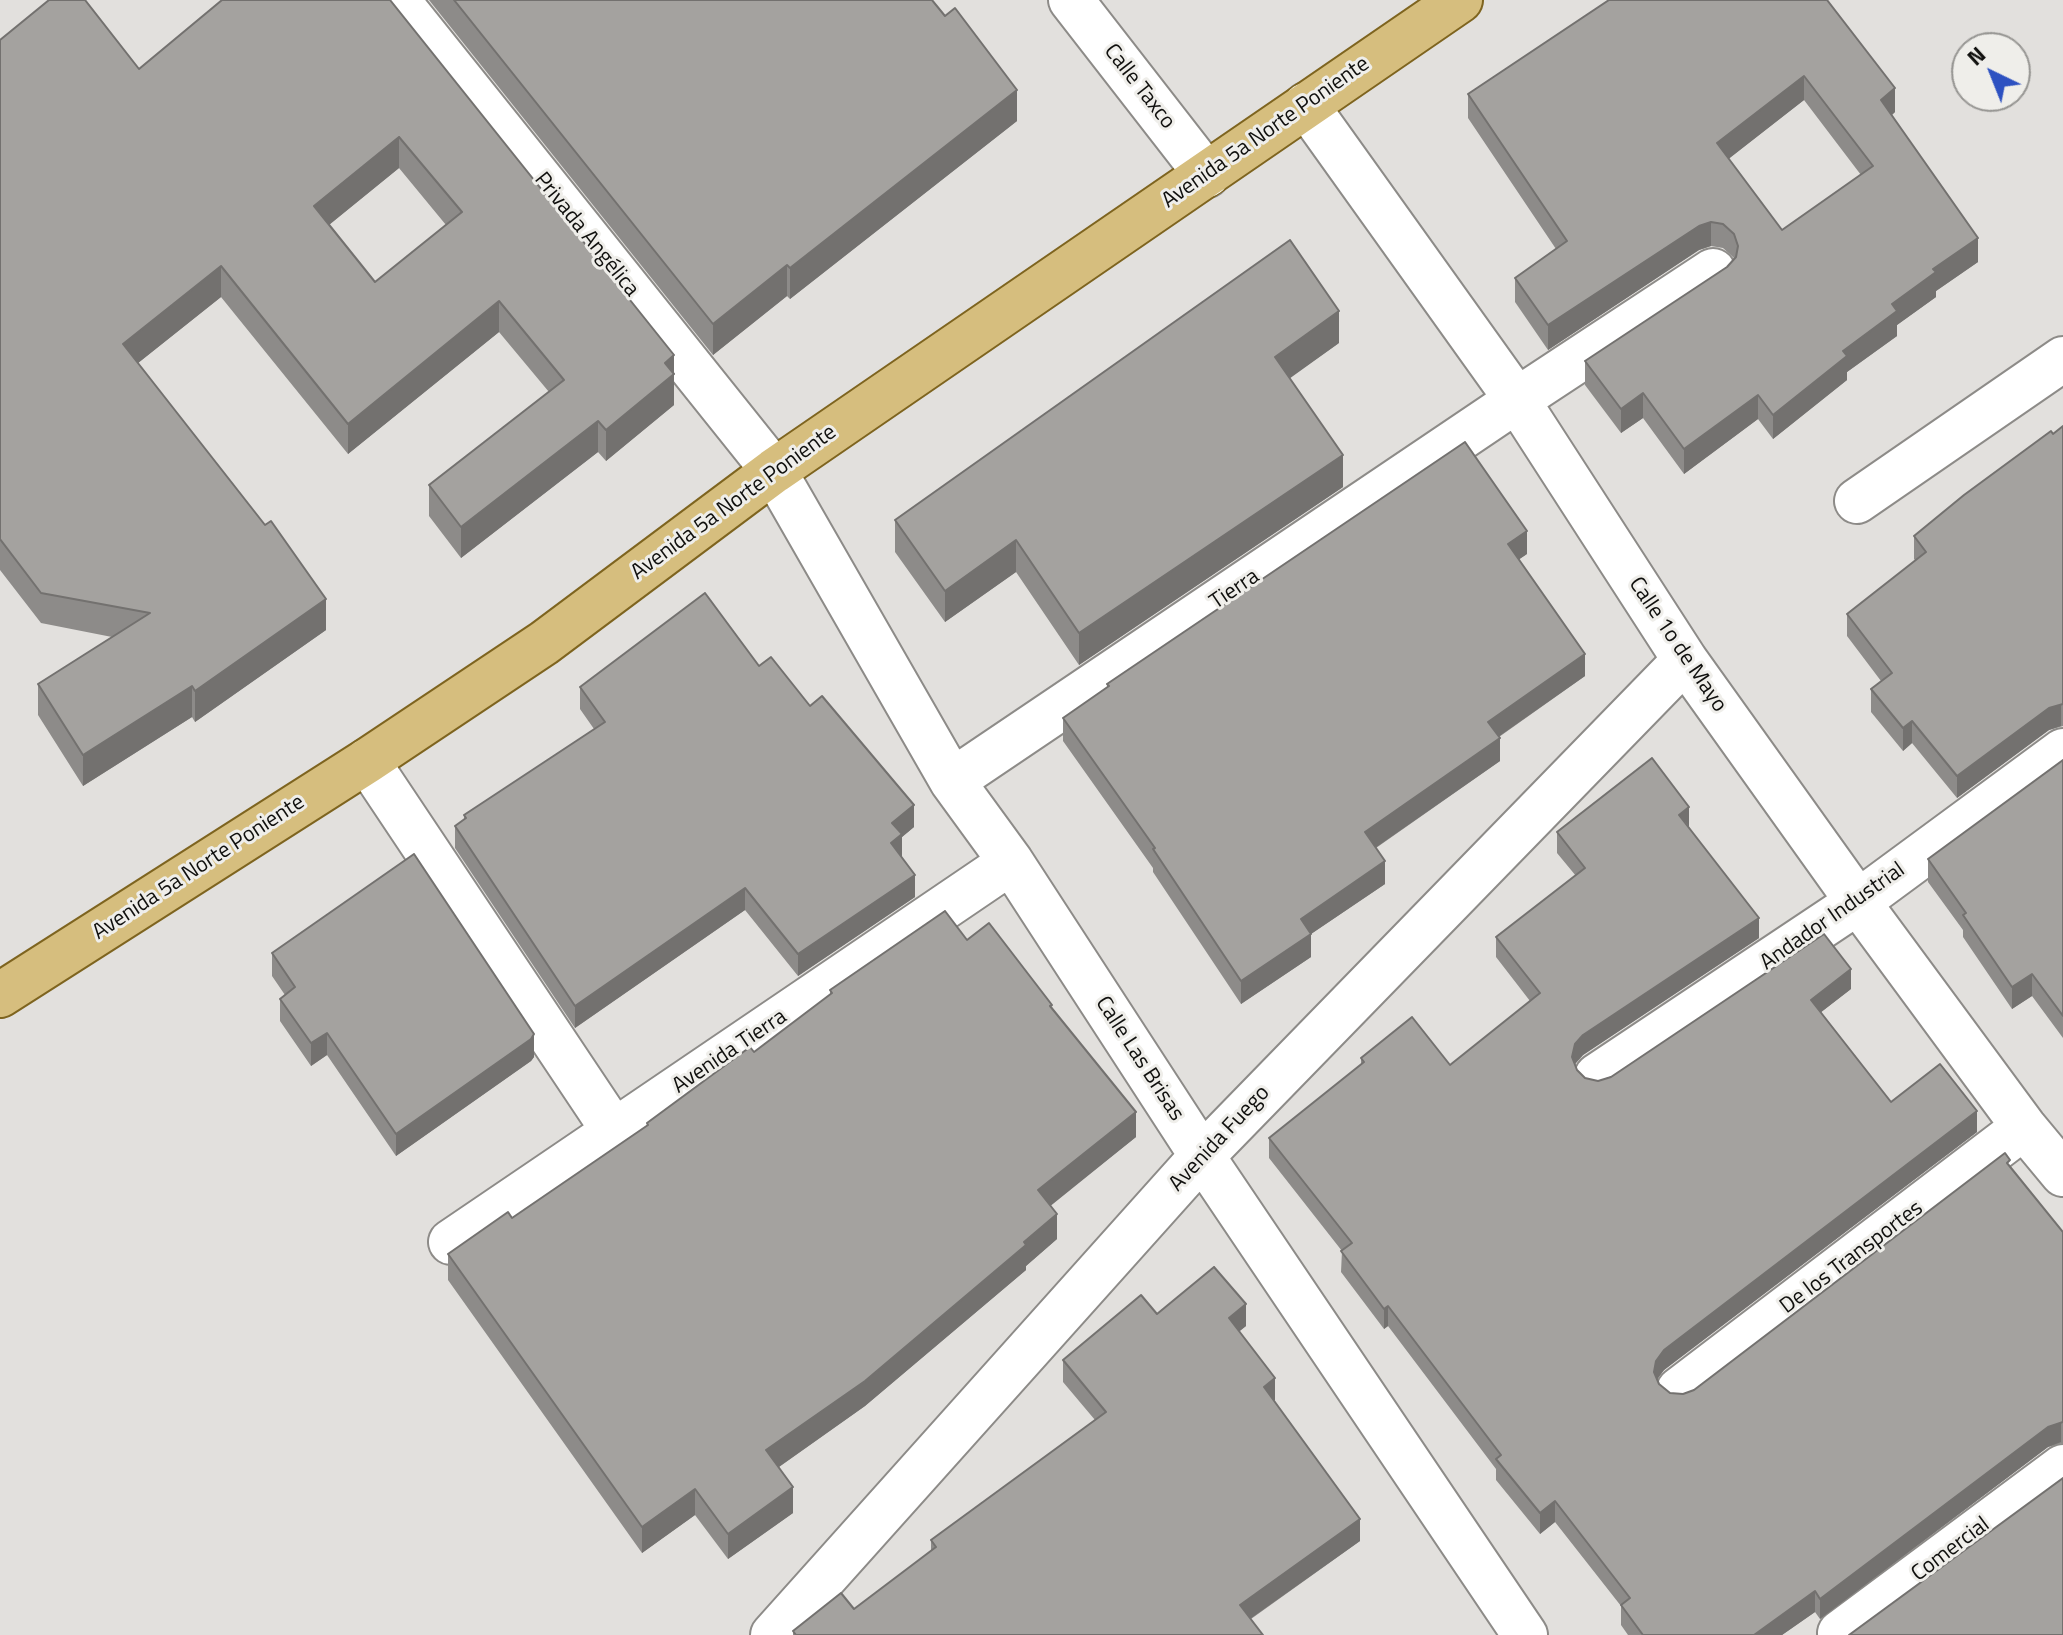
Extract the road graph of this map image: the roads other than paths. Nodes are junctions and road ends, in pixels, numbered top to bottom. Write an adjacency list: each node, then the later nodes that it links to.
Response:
1 (397, 0): 9 (street, Privada Angélica)
2 (1071, 0): 5 (street, Calle Taxco)
3 (1460, 0): 4 (main road, Avenida 5a Norte Poniente)
4 (1306, 105): 5 (main road, Avenida 5a Norte Poniente); 8 (street, Calle 1o de Mayo)
5 (1207, 175): 9 (main road, Avenida 5a Norte Poniente)
6 (1713, 271): 8 (street, Tierra)
7 (2063, 359): 10 (street)
8 (1517, 400): 11 (street, Calle 1o de Mayo); 14 (street, Tierra)
9 (774, 471): 13 (main road, Avenida 5a Norte Poniente); 14 (street, Calle Las Brisas)
10 (1857, 501)
11 (1685, 660): 16 (street, Calle 1o de Mayo); 21 (street, Avenida Fuego)
12 (2063, 751): 16 (street, Andador Industrial)
13 (367, 761): 17 (main road, Avenida 5a Norte Poniente); 20 (street)
14 (952, 781): 15 (street, Calle Las Brisas)
15 (1011, 862): 20 (street, Avenida Tierra); 21 (street, Calle Las Brisas)
16 (1858, 902): 18 (street, Andador Industrial); 19 (street, Calle 1o de Mayo)
17 (0, 995)
18 (1597, 1076)
19 (2024, 1127): 22 (street, Calle 1o de Mayo); 24 (street, De los Transportes)
20 (614, 1131): 23 (street, Avenida Tierra)
21 (1202, 1156): 26 (street, Calle Las Brisas); 28 (street, Avenida Fuego)
22 (2063, 1174)
23 (451, 1242)
24 (1679, 1390)
25 (2063, 1467): 27 (street, Comercial)
26 (1509, 1629)
27 (1840, 1633)
28 (773, 1635)

